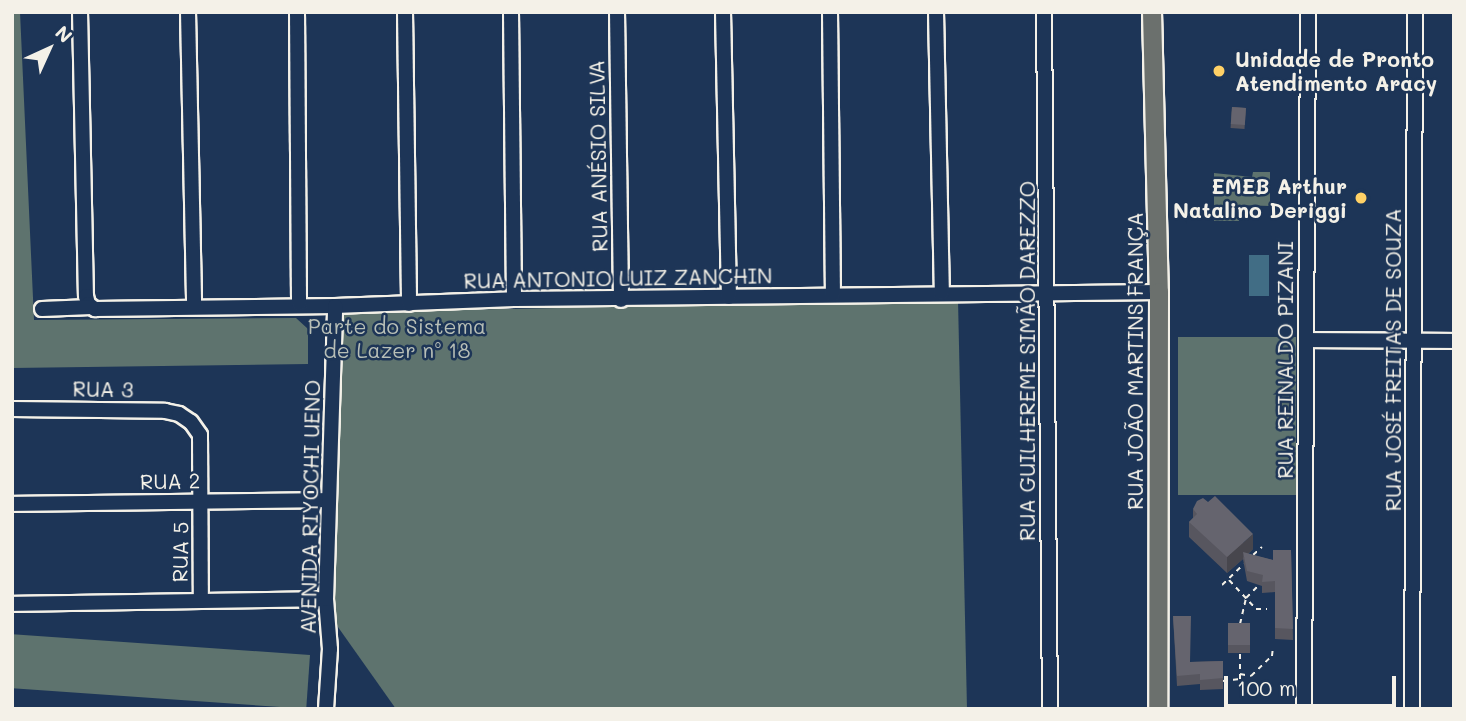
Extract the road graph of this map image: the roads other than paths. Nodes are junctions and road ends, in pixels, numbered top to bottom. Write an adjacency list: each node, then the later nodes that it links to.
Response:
1 (80, 12): 21 (street)
2 (188, 12): 24 (street)
3 (297, 12): 22 (street)
4 (405, 12): 23 (street)
5 (511, 12): 19 (street)
6 (617, 12): 20 (street, RUA ANÉSIO SILVA)
7 (723, 12): 18 (street)
8 (830, 12): 17 (street)
9 (936, 12): 15 (street)
10 (1044, 12): 16 (street, RUA GUILHEREME SIMÃO DAREZZO)
11 (1152, 12): 14 (main road, RUA JOÃO MARTINS FRANÇA)
12 (1308, 12): 27 (street, RUA REINALDO PIZANI)
13 (1415, 12): 28 (street, RUA JOSÉ FREITAS DE SOUZA)
14 (1159, 292): 16 (street, RUA ANTONIO LUIZ ZANCHIN); 40 (main road, RUA JOÃO MARTINS FRANÇA)
15 (942, 293): 16 (street, RUA ANTONIO LUIZ ZANCHIN); 17 (street, RUA ANTONIO LUIZ ZANCHIN)
16 (1048, 293): 39 (street, RUA GUILHEREME SIMÃO DAREZZO)
17 (833, 295): 18 (street, RUA ANTONIO LUIZ ZANCHIN)
18 (729, 297): 20 (street, RUA ANTONIO LUIZ ZANCHIN)
19 (514, 299): 20 (street, RUA ANTONIO LUIZ ZANCHIN); 23 (street, RUA ANTONIO LUIZ ZANCHIN)
20 (621, 300)
21 (88, 302): 24 (street, RUA ANTONIO LUIZ ZANCHIN); 26 (street, RUA ANTONIO LUIZ ZANCHIN)
22 (299, 304): 24 (street, RUA ANTONIO LUIZ ZANCHIN); 25 (street, RUA ANTONIO LUIZ ZANCHIN)
23 (409, 304): 25 (street, RUA ANTONIO LUIZ ZANCHIN)
24 (194, 306)
25 (335, 306): 32 (street, AVENIDA RIYOCHI UENO)
26 (42, 309)
27 (1307, 340): 28 (street); 41 (street, RUA REINALDO PIZANI)
28 (1414, 341): 29 (street); 42 (street, RUA JOSÉ FREITAS DE SOUZA)
29 (1454, 341)
30 (12, 409): 31 (street, RUA 3)
31 (191, 422): 33 (street, RUA 5)
32 (328, 500): 33 (street, RUA 2); 35 (street, AVENIDA RIYOCHI UENO)
33 (202, 501): 34 (street, RUA 2); 36 (street, RUA 5)
34 (12, 504)
35 (326, 599): 36 (street); 38 (street, AVENIDA RIYOCHI UENO)
36 (201, 601): 37 (street)
37 (12, 604)
38 (326, 709)
39 (1050, 709)
40 (1158, 709)
41 (1304, 709)
42 (1412, 709)

